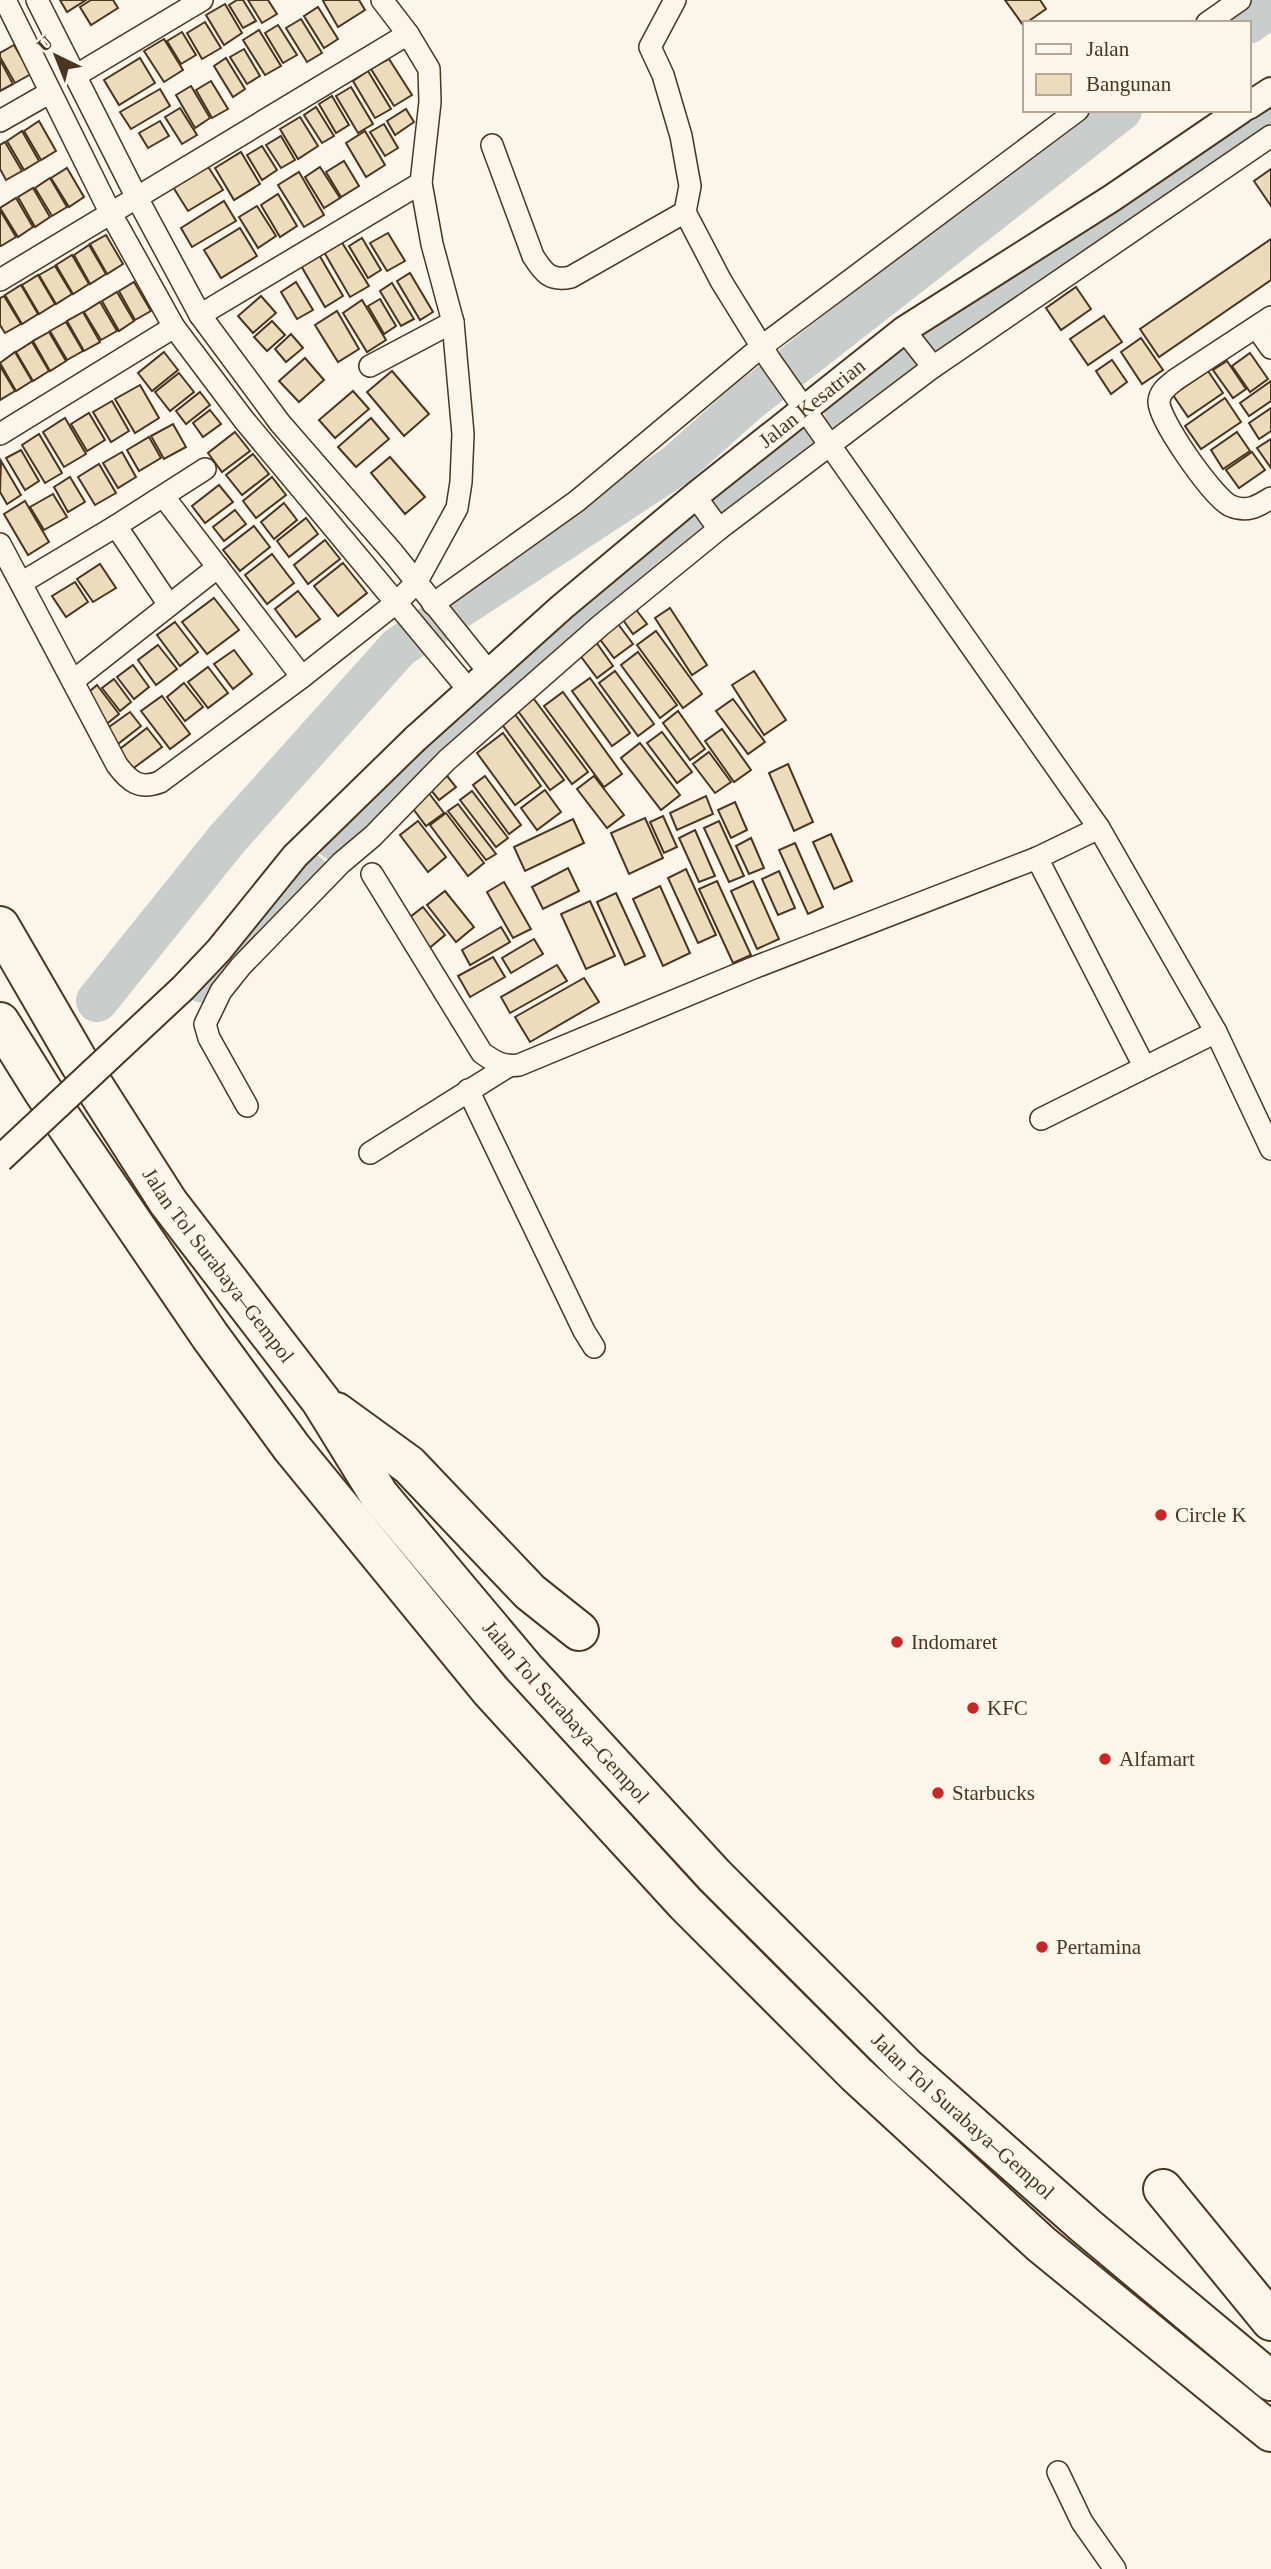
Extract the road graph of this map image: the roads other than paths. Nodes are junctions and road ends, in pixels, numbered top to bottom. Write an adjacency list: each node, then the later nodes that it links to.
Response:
1 (5, 0): 10 (street)
2 (37, 0): 9 (street)
3 (202, 0): 11 (street)
4 (382, 0): 8 (street)
5 (675, 0): 25 (street)
6 (1240, 0): 7 (street)
7 (1210, 21)
8 (408, 34): 22 (street); 23 (street)
9 (62, 50): 10 (street); 11 (street)
10 (36, 66): 13 (street)
11 (75, 76): 14 (street)
12 (1271, 91): 15 (street)
13 (49, 93): 18 (street); 19 (street)
14 (89, 104): 18 (street); 23 (street)
15 (1250, 105)
16 (1075, 112): 33 (street)
17 (1238, 112): 32 (street, Jalan Kesatrian)
18 (61, 118): 24 (street)
19 (0, 121)
20 (1271, 136): 32 (street)
21 (492, 145): 25 (street)
22 (421, 183): 27 (street); 28 (street)
23 (136, 196): 24 (street); 27 (street)
24 (110, 212): 26 (street); 30 (street)
25 (685, 212): 33 (street)
26 (0, 280)
27 (200, 313): 30 (street); 30 (street); 45 (street)
28 (453, 322): 34 (street); 45 (street)
29 (1264, 322): 31 (street); 39 (street)
30 (176, 328): 36 (street); 46 (street)
31 (1271, 348)
32 (920, 351): 35 (street, Jalan Kesatrian); 35 (street)
33 (765, 354): 35 (street); 48 (street)
34 (370, 366)
35 (813, 421): 40 (street, Jalan Kesatrian); 40 (street); 56 (street)
36 (0, 434)
37 (205, 469): 38 (street)
38 (164, 496): 41 (street); 43 (street)
39 (1271, 498)
40 (708, 515): 49 (street, Jalan Kesatrian); 53 (street)
41 (116, 526): 44 (street); 47 (street)
42 (0, 544): 44 (street)
43 (218, 567): 47 (street); 50 (street)
44 (21, 583): 51 (street)
45 (416, 583): 46 (street); 48 (street)
46 (397, 602): 50 (street); 52 (street)
47 (169, 605): 51 (street)
48 (436, 608): 49 (street)
49 (486, 668): 52 (street, Jalan Kesatrian)
50 (302, 677): 51 (street)
51 (73, 681)
52 (462, 695): 53 (street); 54 (street, Jalan Kesatrian)
53 (480, 726): 55 (street)
54 (421, 735): 55 (street); 71 (street, Jalan Kesatrian, bridge)
55 (445, 757): 57 (street)
56 (1099, 828): 58 (street); 63 (street)
57 (373, 836): 59 (street); 60 (street)
58 (1037, 858): 64 (street); 65 (street)
59 (341, 863): 60 (street); 67 (street)
60 (372, 874): 65 (street)
61 (0, 926): 73 (highway, Jalan Tol Surabaya–Gempol)
62 (2, 1026): 78 (highway, Jalan Tol Surabaya–Gempol)
63 (1216, 1032): 64 (street); 69 (street)
64 (1144, 1066): 68 (street)
65 (507, 1067): 66 (street)
66 (468, 1090): 70 (street); 72 (street)
67 (247, 1106)
68 (1041, 1119)
69 (1271, 1149)
70 (370, 1153)
71 (0, 1158)
72 (594, 1347)
73 (321, 1401): 74 (highway); 77 (highway, Jalan Tol Surabaya–Gempol)
74 (579, 1631)
75 (1163, 2189): 76 (highway)
76 (1271, 2321)
77 (1271, 2381)
78 (1271, 2432)
79 (1058, 2472): 80 (street)
80 (1115, 2569)

